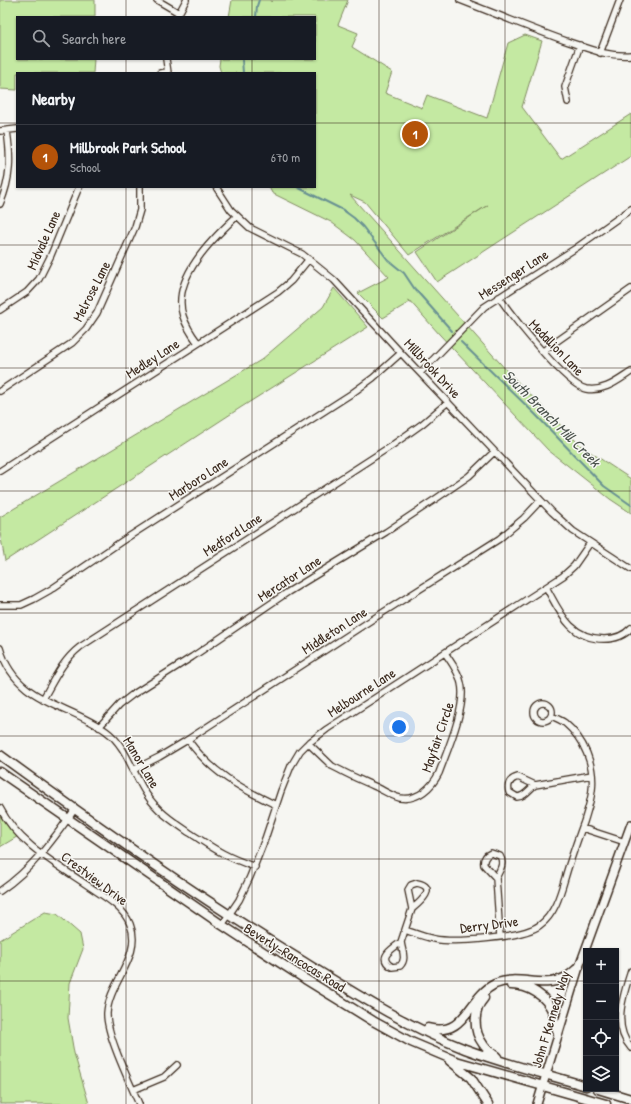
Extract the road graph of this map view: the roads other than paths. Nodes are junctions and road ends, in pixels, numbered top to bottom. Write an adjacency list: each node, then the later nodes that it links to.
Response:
1 (157, 0): 5 (street)
2 (186, 0): 5 (street)
3 (460, 0): 6 (street)
4 (620, 0): 7 (street)
5 (178, 15)
6 (580, 45): 7 (street); 11 (street)
7 (600, 53): 8 (street)
8 (631, 55)
9 (166, 60): 10 (street)
10 (168, 72)
11 (568, 102)
12 (16, 129): 14 (street)
13 (0, 131): 14 (street)
14 (7, 131): 18 (street)
15 (80, 188): 24 (street, Midvale Lane)
16 (140, 188): 30 (street, Melrose Lane)
17 (217, 188): 20 (street, Millbrook Drive)
18 (0, 204)
19 (631, 209): 23 (street, Messenger Lane)
20 (237, 216): 21 (street, Millbrook Drive); 25 (street)
21 (309, 258): 25 (street, Medley Lane); 27 (street, Millbrook Drive)
22 (631, 289): 26 (street)
23 (499, 297): 26 (street, Medallion Lane); 29 (street, Messenger Lane)
24 (0, 310)
25 (198, 343): 33 (street, Medley Lane)
26 (543, 351): 28 (street, Medallion Lane)
27 (402, 353): 29 (street, Millbrook Drive); 38 (street, Marboro Lane)
28 (631, 372)
29 (420, 373): 31 (street, Millbrook Drive)
30 (0, 391)
31 (448, 402): 32 (street, Millbrook Drive); 42 (street, Medford Lane)
32 (494, 452): 34 (street, Millbrook Drive); 44 (street, Mercator Lane)
33 (0, 470)
34 (540, 501): 35 (street, Millbrook Drive); 45 (street, Middleton Lane)
35 (590, 543): 36 (street, Millbrook Drive); 37 (street, Melbourne Lane)
36 (631, 569)
37 (546, 587): 39 (street); 41 (street, Melbourne Lane)
38 (0, 605)
39 (631, 628)
40 (0, 648): 42 (street, Manor Lane)
41 (446, 653): 46 (street, Melbourne Lane); 46 (street, Mayfair Circle)
42 (43, 700): 44 (street, Manor Lane)
43 (551, 716): 50 (street, Derry Drive)
44 (99, 727): 48 (street, Manor Lane)
45 (188, 740): 48 (street, Middleton Lane); 52 (street)
46 (308, 743): 52 (street, Melbourne Lane)
47 (0, 755): 54 (main road, Beverly-Rancocas Road)
48 (134, 770): 60 (street, Manor Lane)
49 (0, 772): 55 (main road, Beverly-Rancocas Road)
50 (592, 775): 51 (street); 57 (street, Derry Drive)
51 (536, 785): 51 (street)
52 (276, 805): 60 (street, Melbourne Lane)
53 (0, 808): 59 (street, Crestview Drive)
54 (75, 809): 55 (street); 64 (main road, Beverly-Rancocas Road)
55 (68, 820): 59 (street); 65 (main road, Beverly-Rancocas Road)
56 (631, 824): 58 (street, John F Kennedy Way)
57 (582, 828): 58 (street); 67 (street, Derry Drive)
58 (625, 842): 69 (street, John F Kennedy Way)
59 (42, 854): 62 (street); 81 (street, Crestview Drive)
60 (255, 867): 64 (street, Melbourne Lane)
61 (496, 878): 67 (street)
62 (0, 891)
63 (412, 909): 63 (street); 66 (street)
64 (228, 915): 65 (street, Melbourne Lane); 72 (main road, Beverly-Rancocas Road)
65 (222, 925): 75 (main road, Beverly-Rancocas Road)
66 (405, 930): 67 (street, Derry Drive); 68 (street)
67 (500, 937)
68 (401, 942): 68 (street)
69 (579, 967): 72 (main road); 73 (street, John F Kennedy Way)
70 (631, 971): 71 (street)
71 (629, 983): 74 (street)
72 (408, 1023): 76 (main road, Beverly-Rancocas Road)
73 (558, 1034): 76 (main road); 78 (street, John F Kennedy Way)
74 (631, 1048)
75 (441, 1055): 80 (main road, Beverly-Rancocas Road); 85 (main road)
76 (504, 1062): 78 (main road, Beverly-Rancocas Road)
77 (177, 1065): 81 (street)
78 (546, 1074): 79 (main road, Beverly-Rancocas Road); 80 (street, John F Kennedy Way)
79 (583, 1085)
80 (542, 1086): 86 (street, John F Kennedy Way); 87 (main road, Beverly-Rancocas Road)
81 (133, 1090): 84 (street, Crestview Drive)
82 (608, 1092): 83 (main road)
83 (631, 1099)
84 (139, 1104)
85 (488, 1104)
86 (537, 1104)
87 (606, 1104)

